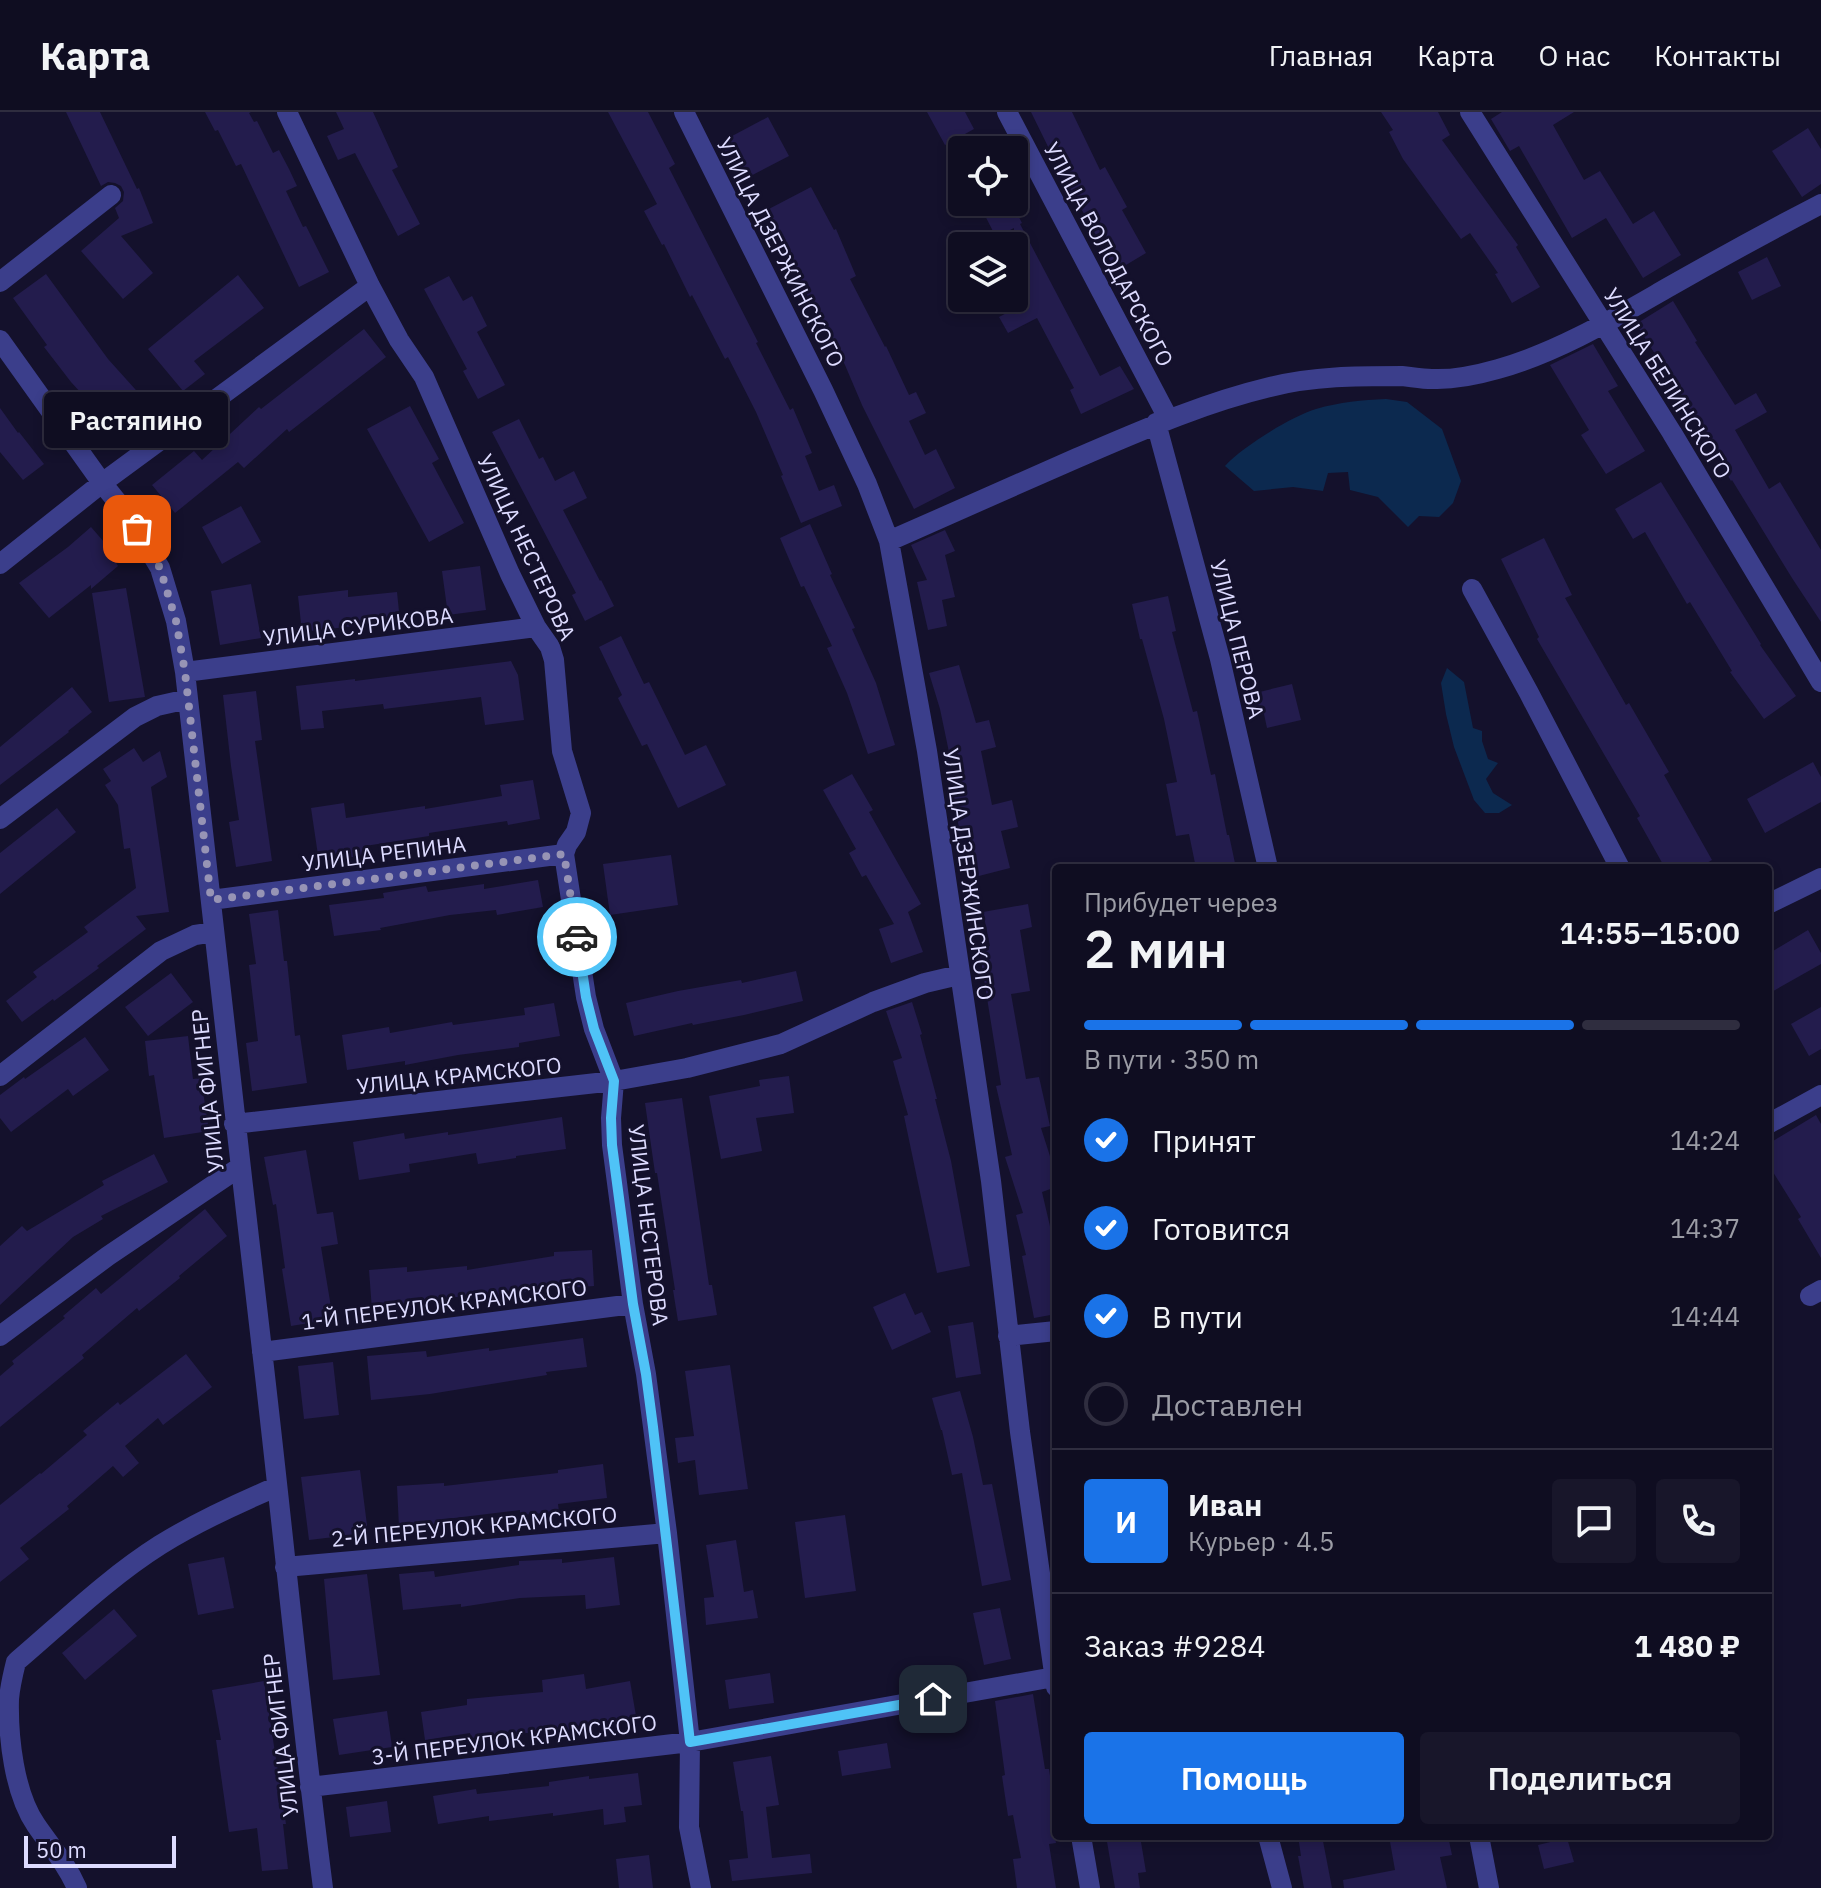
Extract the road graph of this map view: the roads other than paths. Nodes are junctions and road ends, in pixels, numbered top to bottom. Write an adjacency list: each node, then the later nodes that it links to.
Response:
1 (287, 112): 8 (street, УЛИЦА НЕСТЕРОВА)
2 (684, 112): 13 (street, УЛИЦА ДЗЕРЖИНСКОГО)
3 (1007, 112): 11 (street, УЛИЦА ВОЛОДАРСКОГО)
4 (1470, 112): 9 (street, УЛИЦА БЕЛИНСКОГО)
5 (111, 195): 7 (street)
6 (1821, 204): 9 (street)
7 (0, 282)
8 (370, 286): 12 (street); 16 (street, УЛИЦА НЕСТЕРОВА)
9 (1604, 323): 11 (street); 18 (street, УЛИЦА БЕЛИНСКОГО)
10 (0, 340): 12 (street, УЛИЦА ФИГНЕР)
11 (1162, 421): 13 (street); 22 (street, УЛИЦА ПЕРОВА)
12 (102, 483): 14 (street); 17 (street, УЛИЦА ФИГНЕР)
13 (889, 541): 28 (street, УЛИЦА ДЗЕРЖИНСКОГО)
14 (0, 564)
15 (1472, 589): 23 (street)
16 (536, 627): 17 (street, УЛИЦА СУРИКОВА); 21 (street, УЛИЦА НЕСТЕРОВА)
17 (185, 672): 19 (street, УЛИЦА ФИГНЕР)
18 (1821, 682)
19 (188, 699): 20 (street); 25 (street, УЛИЦА ФИГНЕР)
20 (0, 819)
21 (564, 854): 25 (street, УЛИЦА РЕПИНА); 30 (street, УЛИЦА НЕСТЕРОВА)
22 (1267, 864)
23 (1618, 864)
24 (1821, 878): 26 (street)
25 (211, 900): 27 (street, УЛИЦА ФИГНЕР)
26 (1772, 902)
27 (214, 932): 29 (street); 33 (street, УЛИЦА ФИГНЕР)
28 (959, 975): 30 (street, УЛИЦА КРАМСКОГО); 38 (street, УЛИЦА ДЗЕРЖИНСКОГО)
29 (0, 1076)
30 (614, 1081): 33 (street, УЛИЦА КРАМСКОГО); 35 (street, УЛИЦА НЕСТЕРОВА)
31 (1821, 1095): 32 (street)
32 (1772, 1122)
33 (234, 1124): 34 (street, УЛИЦА ФИГНЕР)
34 (240, 1167): 37 (street); 39 (street, УЛИЦА ФИГНЕР)
35 (633, 1304): 39 (street, 1-Й ПЕРЕУЛОК КРАМСКОГО); 41 (street, УЛИЦА НЕСТЕРОВА)
36 (1052, 1331): 38 (street)
37 (0, 1336)
38 (1008, 1336): 44 (street, УЛИЦА ДЗЕРЖИНСКОГО)
39 (262, 1352): 40 (street, УЛИЦА ФИГНЕР)
40 (276, 1487): 42 (street, УЛИЦА ФИГНЕР); 43 (street)
41 (667, 1533): 42 (street, 2-Й ПЕРЕУЛОК КРАМСКОГО); 46 (street, УЛИЦА НЕСТЕРОВА)
42 (285, 1567): 47 (street, УЛИЦА ФИГНЕР)
43 (8, 1660): 51 (street)
44 (1052, 1661)
45 (1052, 1682): 46 (street, 3-Й ПЕРЕУЛОК КРАМСКОГО)
46 (690, 1742): 47 (street, 3-Й ПЕРЕУЛОК КРАМСКОГО); 53 (street, УЛИЦА НЕСТЕРОВА)
47 (310, 1787): 52 (street, УЛИЦА ФИГНЕР)
48 (1082, 1840): 54 (street)
49 (1269, 1840): 55 (street)
50 (1480, 1840): 56 (street)
51 (77, 1888)
52 (323, 1888)
53 (701, 1888)
54 (1090, 1888)
55 (1282, 1888)
56 (1489, 1888)

